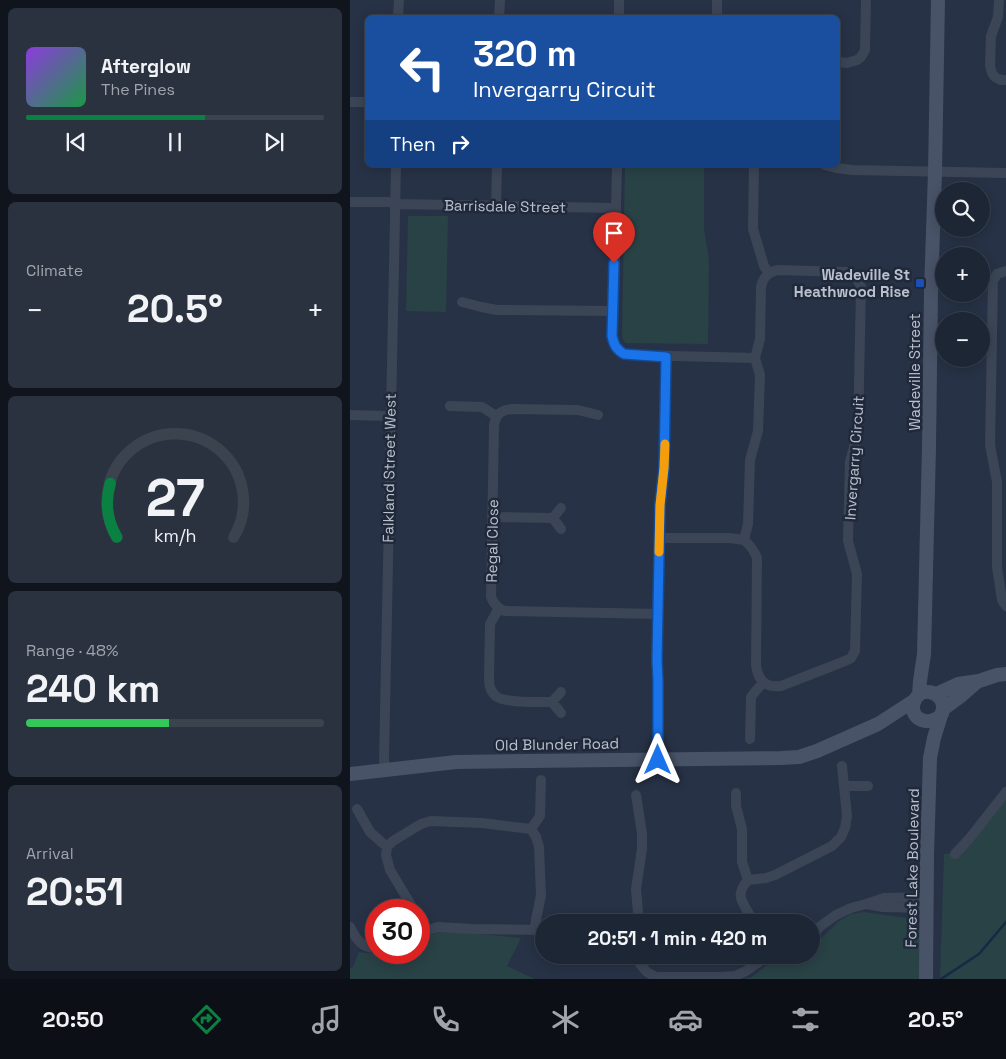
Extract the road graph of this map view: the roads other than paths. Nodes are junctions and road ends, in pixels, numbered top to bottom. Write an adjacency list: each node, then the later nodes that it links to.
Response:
1 (399, 0): 8 (street)
2 (500, 0): 9 (street)
3 (717, 0): 11 (street)
4 (866, 0): 12 (street)
5 (938, 0): 21 (main road, Wadeville Street)
6 (999, 0): 13 (street)
7 (619, 1): 10 (street)
8 (398, 15)
9 (500, 15)
10 (619, 15)
11 (717, 15)
12 (840, 62)
13 (1006, 80)
14 (350, 102): 15 (street)
15 (365, 102)
16 (396, 167): 24 (street, Falkland Street West)
17 (497, 167): 25 (street)
18 (617, 167): 26 (street)
19 (754, 167): 28 (street)
20 (832, 167): 21 (street)
21 (935, 172): 22 (street); 47 (main road, Wadeville Street)
22 (1006, 174)
23 (350, 202): 24 (street, Barrisdale Street)
24 (395, 204): 25 (street, Barrisdale Street); 36 (street, Falkland Street West)
25 (496, 206): 26 (street, Barrisdale Street)
26 (615, 208): 30 (street)
27 (1006, 271): 44 (street)
28 (769, 273): 32 (street); 50 (street, Invergarry Circuit)
29 (462, 302): 30 (street)
30 (613, 311): 31 (street)
31 (666, 357): 32 (street); 42 (street)
32 (755, 358): 43 (street)
33 (450, 406): 37 (street)
34 (350, 415): 36 (street)
35 (598, 415): 37 (street)
36 (390, 416): 63 (street, Falkland Street West)
37 (496, 416): 39 (street, Regal Close)
38 (561, 508): 40 (street)
39 (492, 517): 40 (street); 45 (street, Regal Close)
40 (553, 518): 41 (street)
41 (561, 529)
42 (660, 538): 43 (street); 46 (street)
43 (744, 540): 50 (street)
44 (1006, 606)
45 (499, 608): 46 (street); 54 (street)
46 (658, 614): 61 (street)
47 (924, 654): 52 (main road, Wadeville Street); 53 (main road, Wadeville Street)
48 (1006, 674): 49 (main road)
49 (979, 681): 52 (main road); 55 (main road)
50 (764, 682): 59 (street)
51 (561, 692): 54 (street)
52 (935, 693): 53 (main road); 55 (main road)
53 (917, 698): 57 (main road); 58 (main road, Old Blunder Road)
54 (552, 702): 56 (street)
55 (943, 712): 57 (main road); 60 (main road, Forest Lake Boulevard)
56 (561, 713)
57 (919, 718): 58 (main road, Old Blunder Road); 60 (main road, Forest Lake Boulevard)
58 (878, 724): 61 (main road, Old Blunder Road)
59 (750, 739)
60 (930, 758): 77 (main road, Forest Lake Boulevard)
61 (658, 760): 63 (main road, Old Blunder Road)
62 (842, 766): 66 (street)
63 (386, 770): 64 (main road, Old Blunder Road)
64 (350, 774)
65 (541, 780): 72 (street)
66 (844, 786): 67 (street); 75 (street)
67 (868, 786)
68 (1006, 792): 74 (street)
69 (736, 793): 75 (street)
70 (636, 795): 79 (street)
71 (357, 809): 73 (street)
72 (531, 829): 73 (street); 78 (street)
73 (387, 847): 76 (street)
74 (955, 854)
75 (748, 880): 80 (street)
76 (407, 899)
77 (926, 902): 82 (street); 88 (main road, Forest Lake Boulevard)
78 (539, 914)
79 (638, 914)
80 (749, 914)
81 (350, 927): 85 (street)
82 (820, 927)
83 (430, 929): 84 (street)
84 (535, 930)
85 (365, 946)
86 (640, 964): 87 (street)
87 (755, 964)
88 (926, 979)

